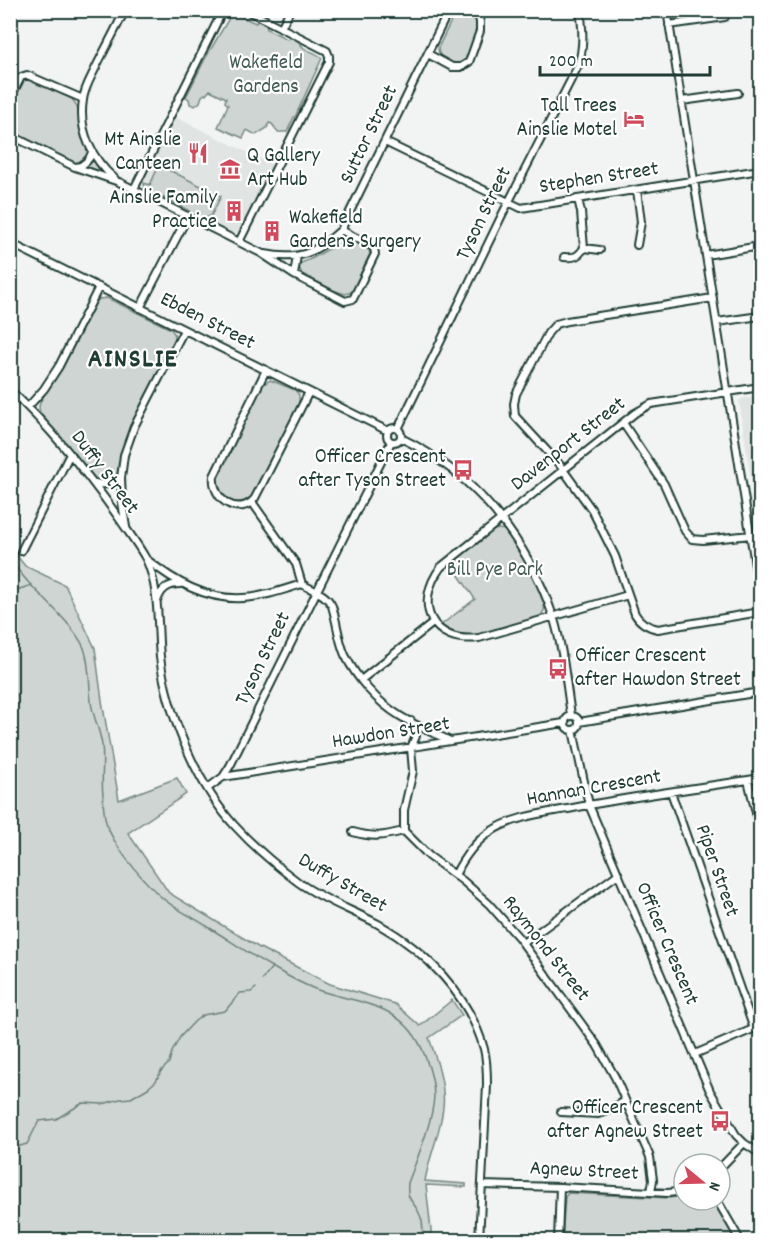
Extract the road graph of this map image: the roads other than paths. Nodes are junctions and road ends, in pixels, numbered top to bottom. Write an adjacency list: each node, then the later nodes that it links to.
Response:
1 (223, 10): 24 (street)
2 (246, 10): 11 (street)
3 (290, 10): 11 (street)
4 (449, 10): 12 (street, Suttor Street)
5 (477, 10): 12 (street)
6 (580, 10): 27 (street, Tyson Street)
7 (667, 10): 10 (street)
8 (123, 11): 15 (street)
9 (725, 17): 10 (street)
10 (669, 25): 16 (street)
11 (281, 28): 30 (street)
12 (428, 54): 18 (street, Suttor Street)
13 (738, 93): 16 (street)
14 (10, 99): 15 (street)
15 (83, 99): 19 (street)
16 (682, 101): 22 (street)
17 (10, 135): 20 (street)
18 (385, 142): 27 (street, Stephen Street); 29 (street, Suttor Street)
19 (92, 152): 20 (street); 23 (street)
20 (75, 167): 23 (street)
21 (760, 170): 22 (street, Stephen Street)
22 (694, 181): 25 (street, Stephen Street); 37 (street)
23 (119, 182): 24 (street)
24 (134, 189): 28 (street)
25 (637, 190): 26 (street, Stephen Street); 32 (street)
26 (579, 199): 27 (street, Stephen Street); 34 (street)
27 (508, 203): 54 (street, Tyson Street)
28 (188, 216): 30 (street); 43 (street)
29 (341, 230): 38 (street, Suttor Street); 40 (street)
30 (239, 242): 36 (street)
31 (10, 243): 41 (street, Ebden Street)
32 (637, 245)
33 (754, 247): 37 (street)
34 (584, 248): 35 (street); 39 (street)
35 (600, 250)
36 (261, 253): 38 (street, Suttor Street); 40 (street)
37 (706, 255): 42 (street)
38 (297, 256): 40 (street)
39 (564, 257)
40 (294, 275)
41 (99, 287): 43 (street, Ebden Street); 52 (street)
42 (713, 298): 45 (street); 59 (street)
43 (140, 308): 46 (street, Ebden Street)
44 (760, 316): 45 (street)
45 (717, 321): 51 (street)
46 (184, 330): 47 (street, Ebden Street); 60 (street)
47 (266, 370): 50 (street, Ebden Street); 62 (street)
48 (760, 387): 51 (street, Davenport Street)
49 (10, 390): 52 (street, Duffy Street)
50 (309, 392): 55 (street, Ebden Street); 62 (street)
51 (728, 392): 53 (street, Davenport Street); 65 (street)
52 (28, 407): 58 (street, Duffy Street)
53 (623, 423): 59 (street, Davenport Street); 65 (street)
54 (398, 429): 55 (street); 56 (street)
55 (388, 431): 57 (street)
56 (401, 438): 57 (street); 63 (street)
57 (391, 442): 70 (street, Tyson Street)
58 (70, 454): 61 (street, Duffy Street); 66 (street)
59 (564, 470): 63 (street, Davenport Street); 71 (street)
60 (121, 478): 61 (street); 64 (street)
61 (94, 482): 64 (street, Duffy Street)
62 (252, 502): 69 (street)
63 (503, 517): 75 (street); 76 (street, Davenport Street)
64 (127, 531): 67 (street, Duffy Street)
65 (751, 535): 72 (street)
66 (21, 551)
67 (146, 559): 68 (street); 73 (street, Duffy Street)
68 (182, 584): 69 (street); 73 (street)
69 (302, 584): 70 (street)
70 (316, 591): 77 (street); 86 (street, Tyson Street)
71 (628, 596): 74 (street); 75 (street)
72 (760, 596)
73 (157, 601): 91 (street, Duffy Street)
74 (760, 612)
75 (553, 617): 76 (street); 79 (street)
76 (433, 623): 77 (street)
77 (361, 680): 80 (street)
78 (760, 692): 81 (street)
79 (571, 715): 81 (street); 82 (street)
80 (411, 721): 84 (street); 85 (street)
81 (579, 722): 83 (street)
82 (564, 723): 83 (street); 84 (street, Hawdon Street)
83 (573, 730): 93 (street, Officer Crescent)
84 (450, 741): 85 (street, Hawdon Street)
85 (411, 748): 87 (street, Hawdon Street); 95 (street)
86 (235, 758): 87 (street); 88 (street, Tyson Street)
87 (247, 773): 88 (street, Hawdon Street)
88 (223, 777): 91 (street, Tyson Street)
89 (760, 778): 90 (street, Hannan Crescent)
90 (748, 780): 92 (street, Hannan Crescent); 94 (street)
91 (208, 788): 107 (street, Duffy Street)
92 (671, 792): 93 (street, Hannan Crescent); 100 (street, Piper Street)
93 (589, 804): 97 (street, Officer Crescent); 98 (street, Hannan Crescent)
94 (760, 829)
95 (404, 831): 96 (street); 98 (street, Raymond Street)
96 (353, 832)
97 (618, 874): 99 (street); 101 (street, Officer Crescent)
98 (455, 875): 99 (street, Raymond Street)
99 (523, 943): 102 (street, Raymond Street)
100 (757, 1027): 101 (street)
101 (694, 1054): 104 (street, Officer Crescent)
102 (626, 1101): 103 (street); 109 (street, Raymond Street)
103 (561, 1112)
104 (744, 1143): 105 (street, Officer Crescent); 106 (street)
105 (760, 1154)
106 (732, 1156)
107 (482, 1185): 108 (street, Agnew Street); 112 (street, Duffy Street)
108 (560, 1187): 109 (street, Agnew Street); 113 (street)
109 (651, 1192): 110 (street, Agnew Street)
110 (672, 1192)
111 (724, 1212): 114 (street)
112 (479, 1240)
113 (558, 1240)
114 (740, 1240)

